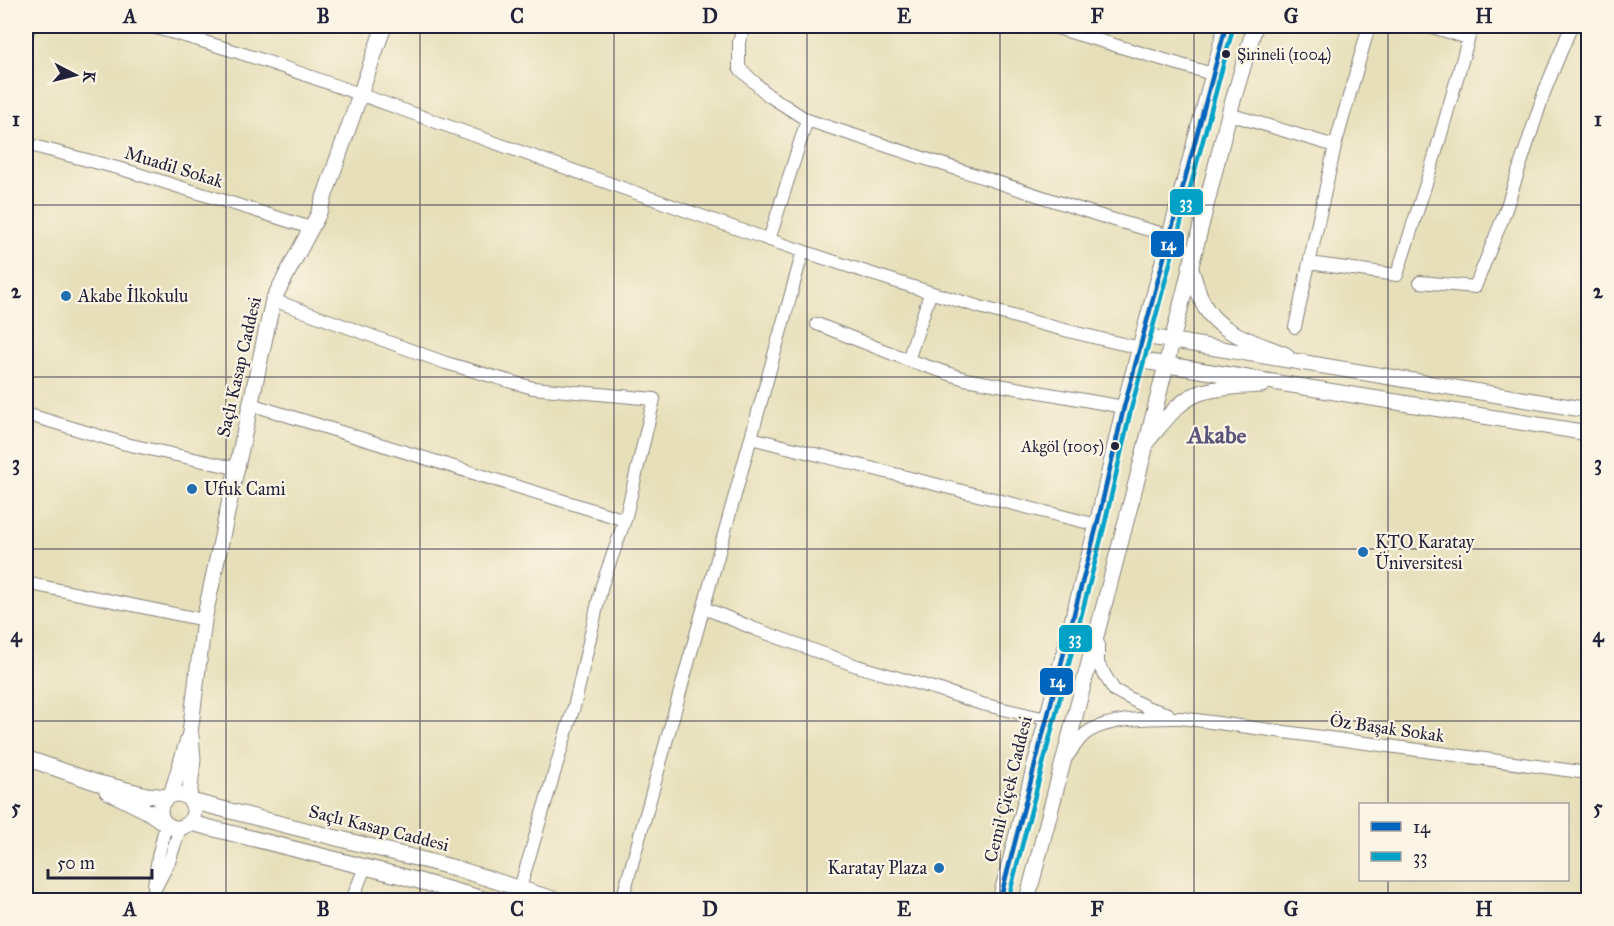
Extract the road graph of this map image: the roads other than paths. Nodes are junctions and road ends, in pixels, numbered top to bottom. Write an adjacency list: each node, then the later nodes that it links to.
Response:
1 (29, 26): 12 (street)
2 (148, 26): 14 (street)
3 (384, 26): 14 (street, Saçlı Kasap Caddesi)
4 (744, 26): 16 (street)
5 (1050, 26): 13 (street)
6 (1226, 26): 13 (street, Cemil Çiçek Caddesi)
7 (1255, 26): 15 (street)
8 (1369, 26): 18 (street)
9 (1429, 26): 11 (street)
10 (1567, 26): 25 (street)
11 (1470, 32): 23 (street)
12 (26, 40)
13 (1212, 74): 20 (street, Cemil Çiçek Caddesi)
14 (359, 94): 19 (street, Saçlı Kasap Caddesi); 21 (street)
15 (1229, 114): 18 (street); 24 (street)
16 (807, 120): 20 (street); 21 (street)
17 (26, 144): 19 (street, Muadil Sokak)
18 (1335, 146): 23 (street)
19 (311, 228): 27 (street, Saçlı Kasap Caddesi)
20 (1170, 236): 31 (street, Cemil Çiçek Caddesi)
21 (769, 240): 22 (street)
22 (803, 251): 26 (street); 41 (street)
23 (1309, 263): 29 (street)
24 (1190, 266): 30 (street); 34 (street)
25 (1420, 282)
26 (930, 294): 31 (street); 32 (street)
27 (273, 300): 36 (street, Saçlı Kasap Caddesi); 44 (street)
28 (817, 324): 32 (street)
29 (1295, 327)
30 (1171, 342): 31 (street); 33 (street); 34 (street)
31 (1141, 348): 33 (street); 37 (street, Cemil Çiçek Caddesi)
32 (908, 360): 37 (street)
33 (1167, 363): 35 (street); 42 (street)
34 (1311, 365): 38 (street)
35 (1292, 384): 40 (street); 42 (street)
36 (250, 404): 43 (street, Saçlı Kasap Caddesi); 44 (street)
37 (1124, 407): 45 (street, Cemil Çiçek Caddesi)
38 (1588, 410)
39 (26, 414): 43 (street)
40 (1588, 433)
41 (751, 438): 45 (street); 47 (street)
42 (1147, 441): 49 (street)
43 (236, 468): 48 (street, Saçlı Kasap Caddesi)
44 (625, 520): 61 (street)
45 (1097, 525): 51 (street, Cemil Çiçek Caddesi)
46 (26, 583): 48 (street)
47 (704, 608): 51 (street); 66 (street)
48 (204, 620): 52 (street, Saçlı Kasap Caddesi)
49 (1098, 624): 50 (street); 54 (street)
50 (1181, 718): 54 (street); 55 (street, Öz Başak Sokak)
51 (1046, 719): 67 (street, Cemil Çiçek Caddesi)
52 (190, 733): 57 (street, Saçlı Kasap Caddesi); 58 (street, Saçlı Kasap Caddesi)
53 (26, 758): 56 (street)
54 (1063, 762): 68 (street)
55 (1588, 773)
56 (95, 782): 57 (street); 59 (street)
57 (169, 796): 58 (street); 59 (street)
58 (190, 800): 59 (street); 61 (street, Saçlı Kasap Caddesi)
59 (175, 824): 60 (street); 62 (street)
60 (365, 867): 63 (street); 64 (street)
61 (520, 888): 65 (street, Saçlı Kasap Caddesi)
62 (151, 895)
63 (352, 900)
64 (487, 900)
65 (556, 900)
66 (622, 900)
67 (1000, 900)
68 (1027, 900)

